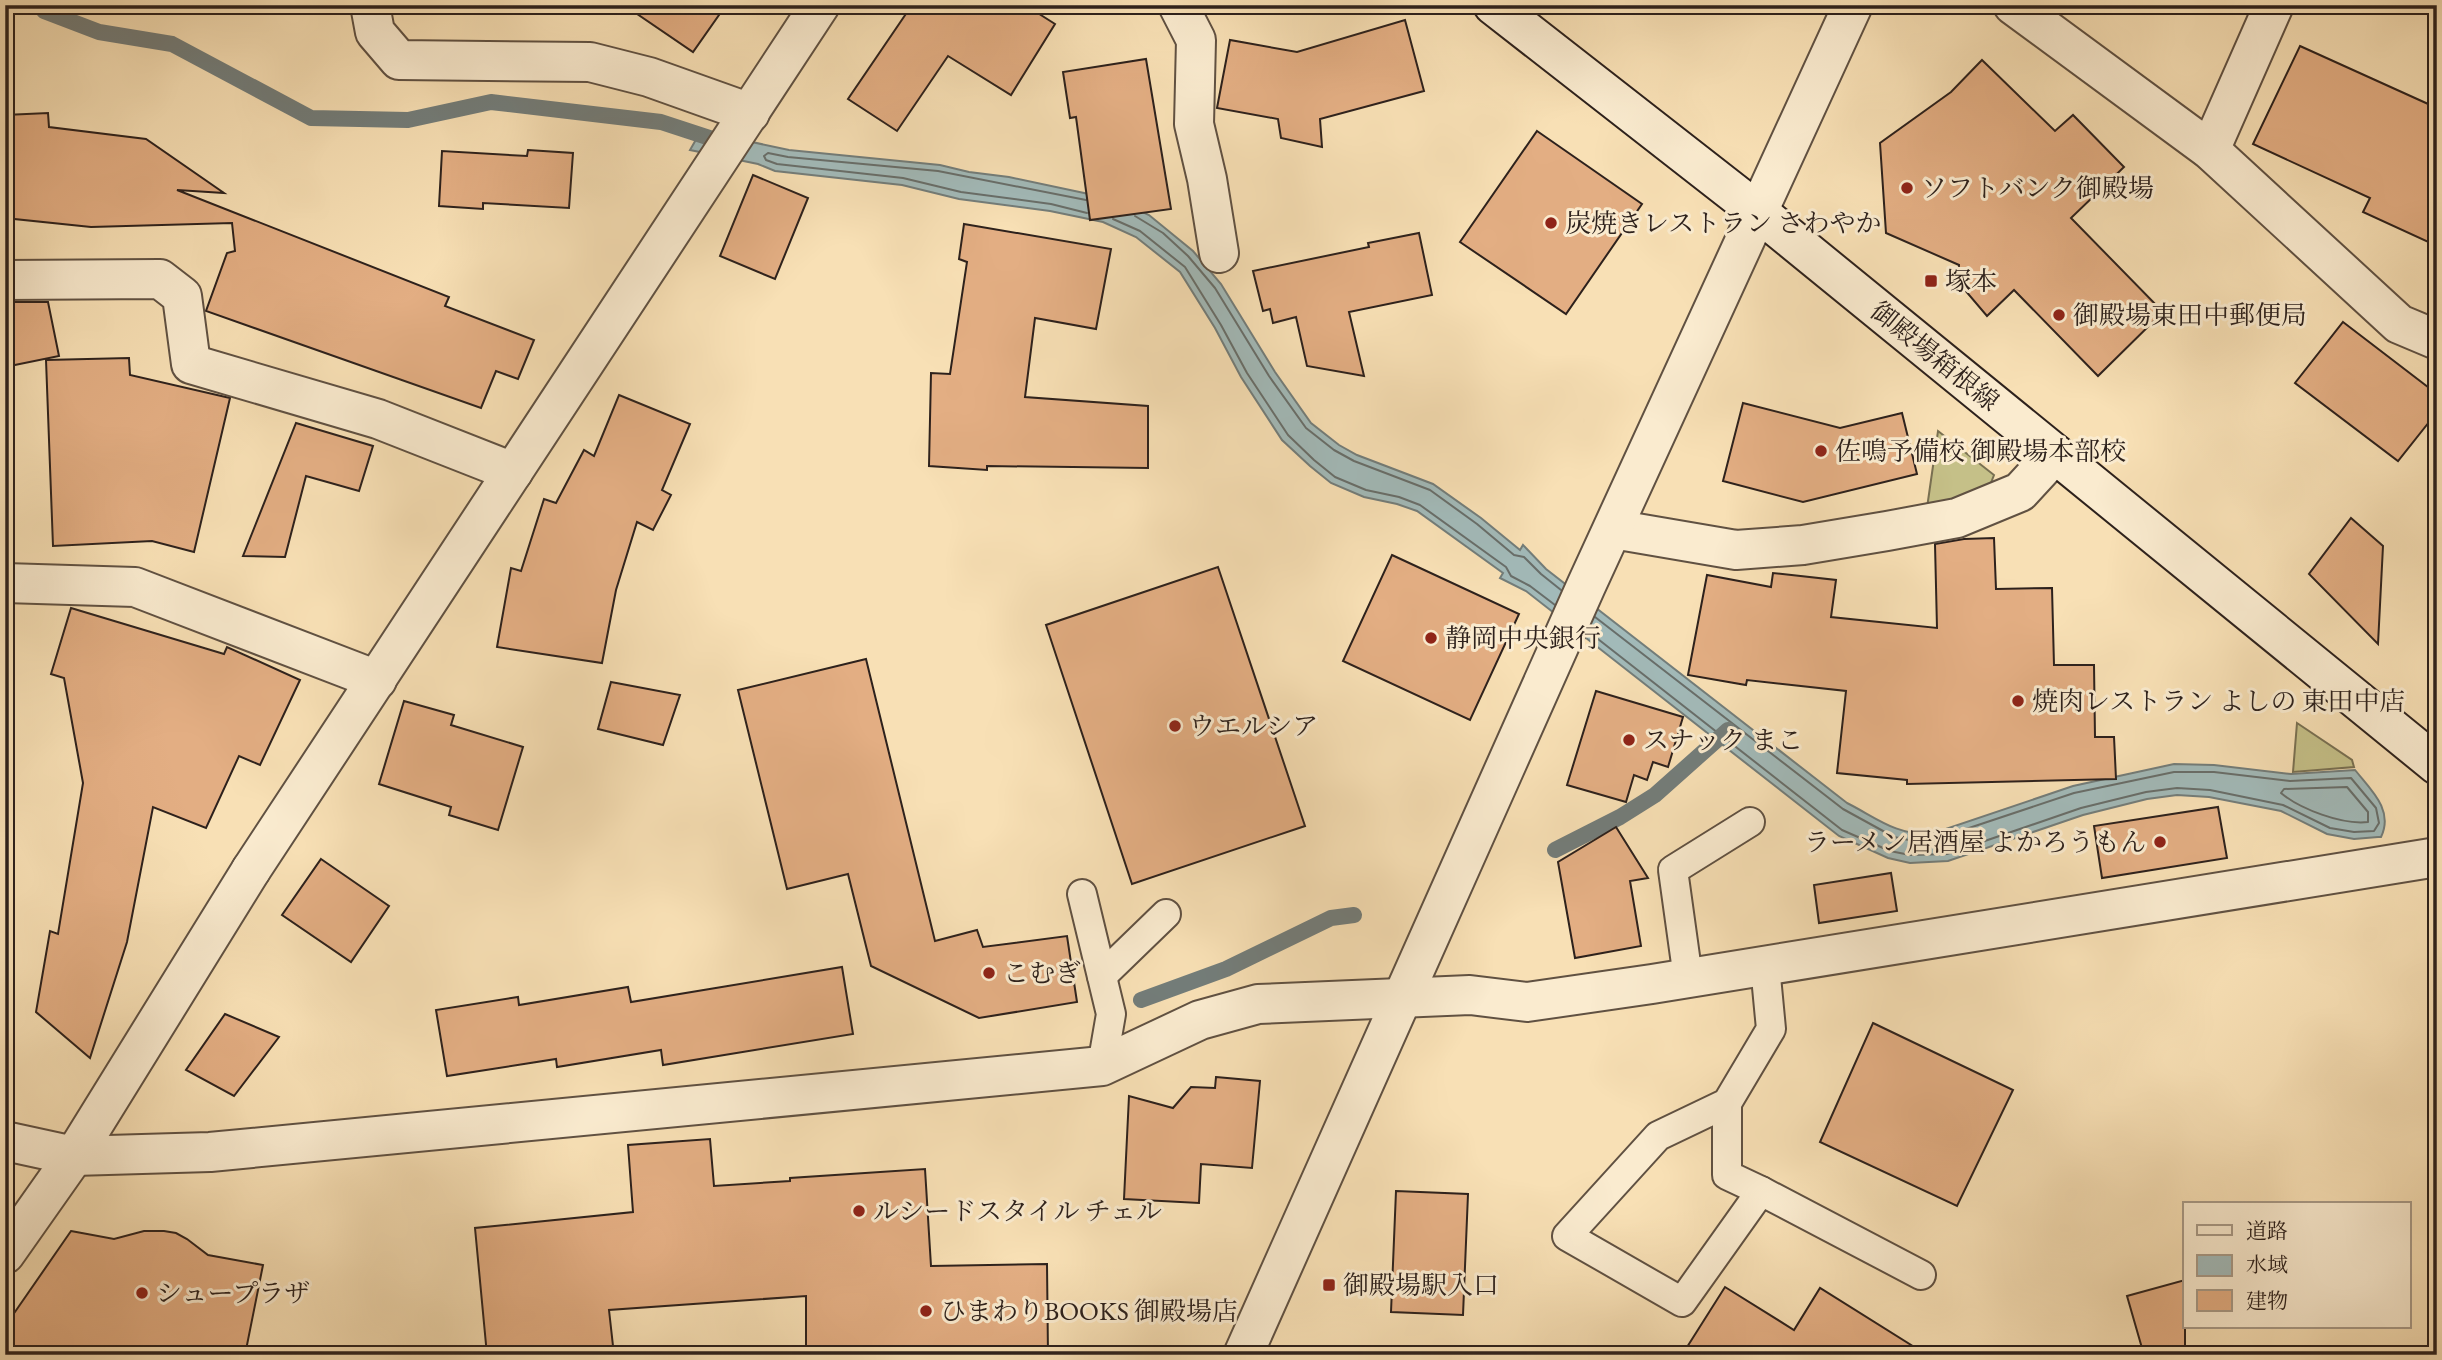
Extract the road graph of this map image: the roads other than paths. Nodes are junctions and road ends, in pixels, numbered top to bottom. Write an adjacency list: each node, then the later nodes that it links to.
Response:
1 (370, 5): 8 (street)
2 (820, 5): 8 (street)
3 (1178, 5): 11 (street)
4 (1493, 5): 10 (street, 御殿場箱根線)
5 (1853, 5): 10 (street)
6 (2013, 5): 9 (street)
7 (2274, 5): 9 (street)
8 (750, 113): 15 (street)
9 (2210, 150): 13 (street)
10 (1757, 211): 14 (street, 御殿場箱根線); 16 (street)
11 (1219, 253)
12 (5, 280): 15 (street)
13 (2437, 340)
14 (2055, 454): 16 (street); 19 (street, 御殿場箱根線)
15 (513, 472): 18 (street)
16 (1613, 529): 27 (street)
17 (5, 583): 18 (street)
18 (377, 680): 31 (street)
19 (2437, 765)
20 (1751, 822): 26 (lane)
21 (2437, 857): 24 (street)
22 (1082, 894): 25 (lane)
23 (1166, 914): 25 (lane)
24 (1765, 966): 26 (street); 29 (lane)
25 (1102, 976): 28 (lane)
26 (1688, 978): 27 (street)
27 (1403, 997): 28 (street); 35 (street)
28 (1102, 1066): 31 (street)
29 (1727, 1103): 32 (lane); 32 (lane)
30 (5, 1140): 31 (street)
31 (74, 1156): 33 (street)
32 (1762, 1191): 34 (lane)
33 (5, 1254)
34 (1921, 1275)
35 (1244, 1355)

